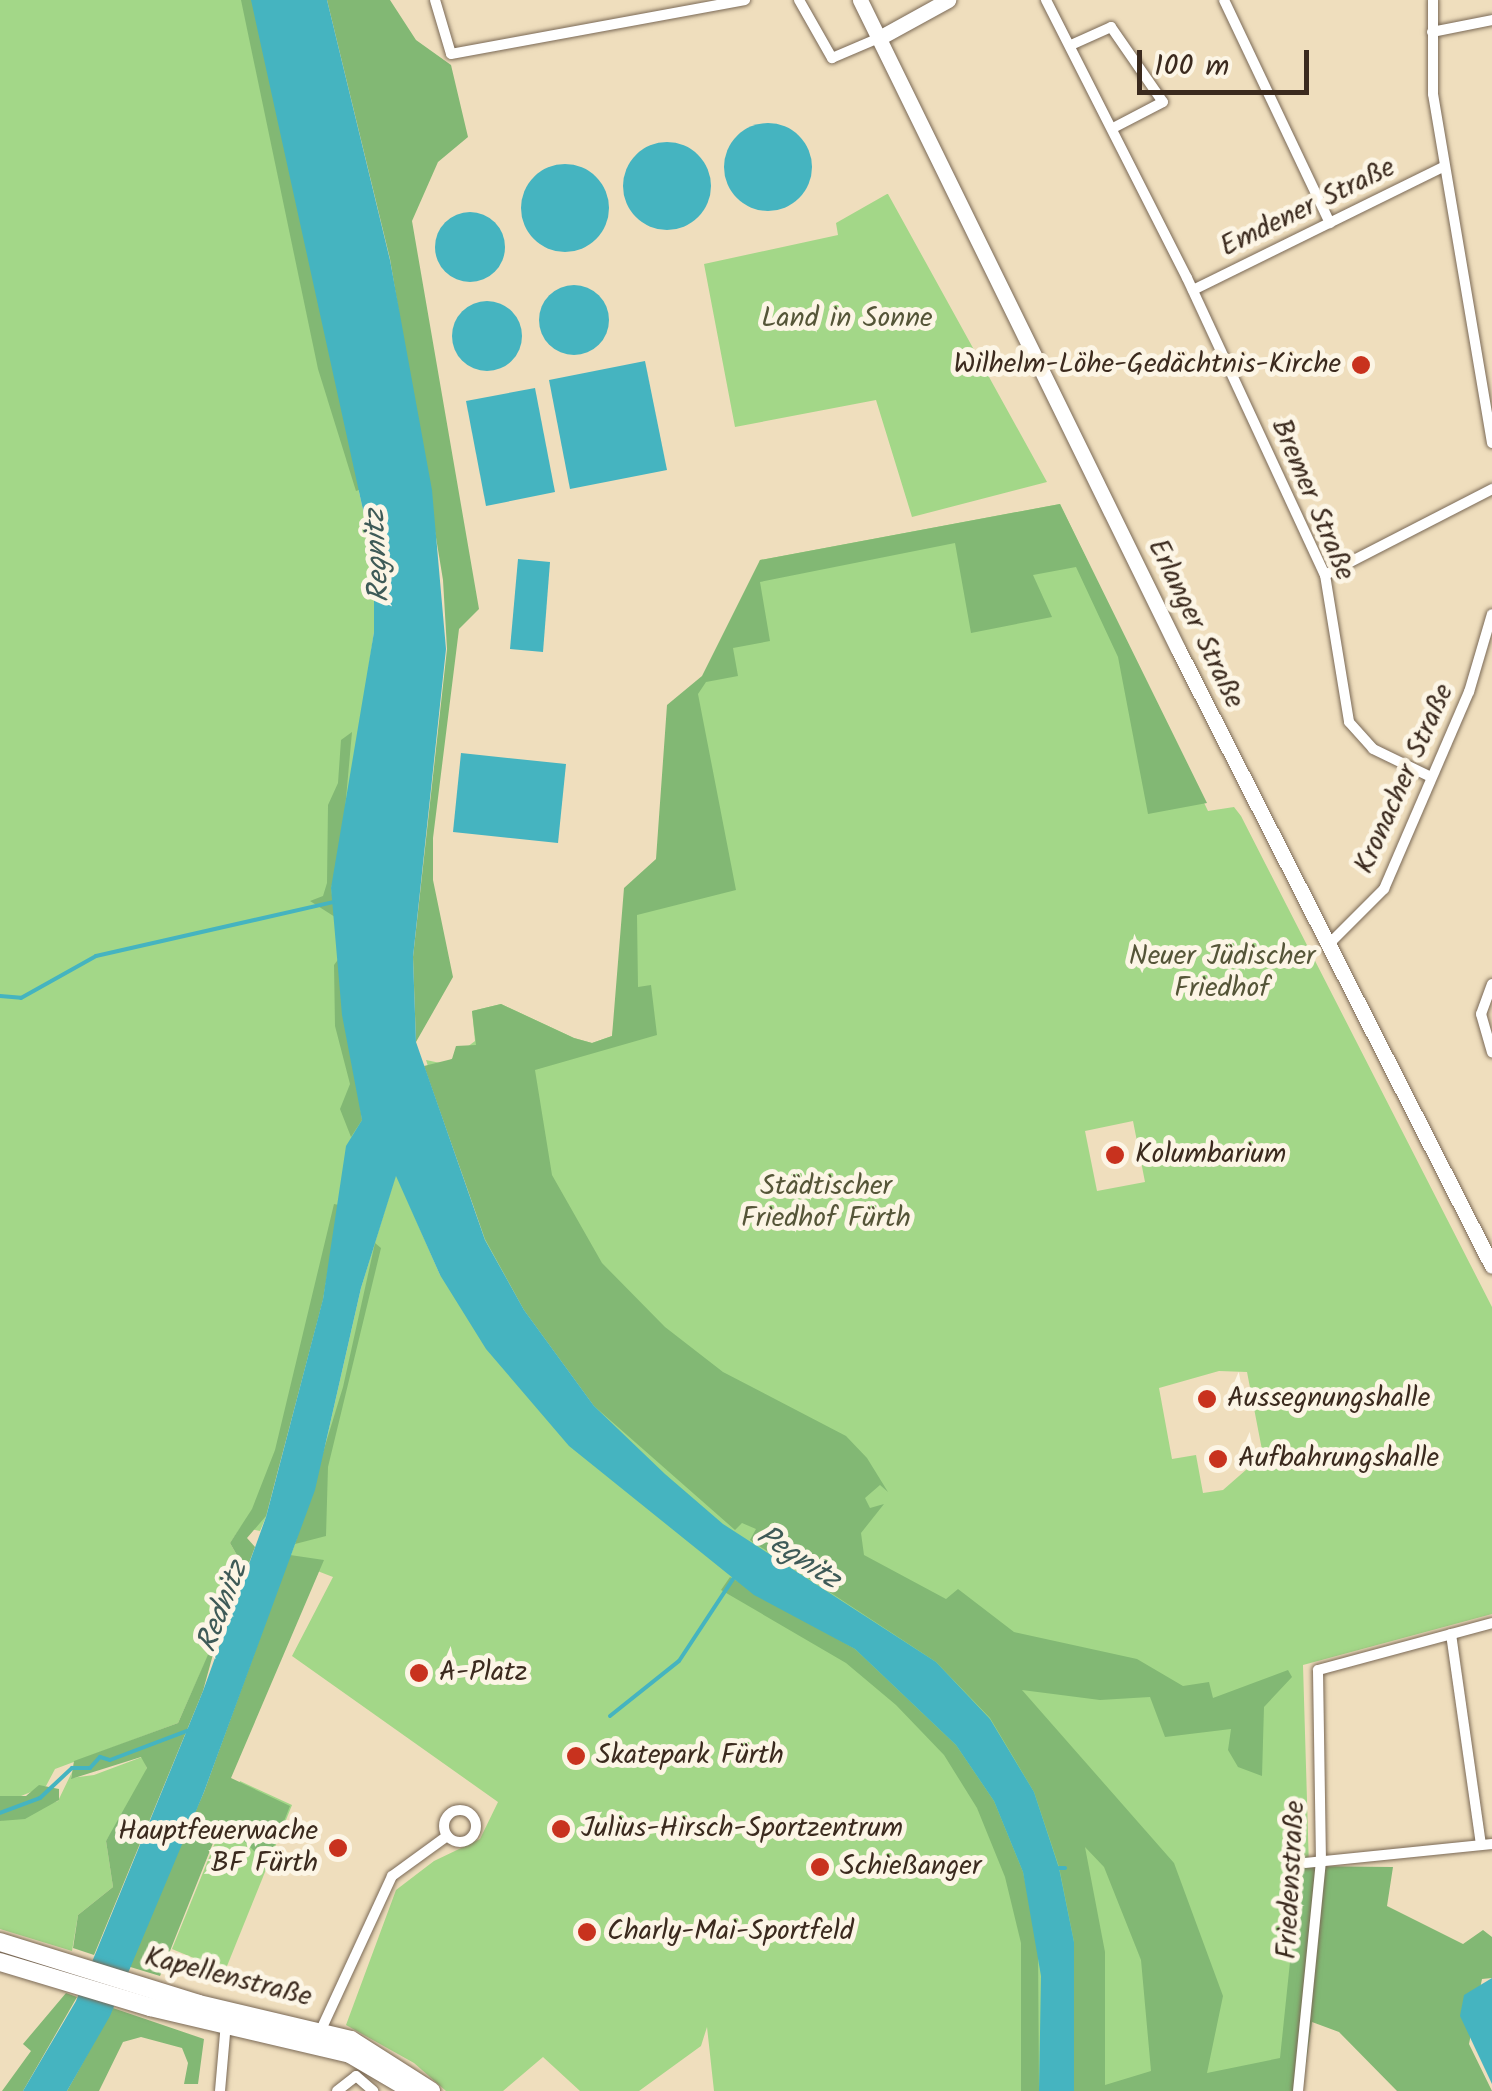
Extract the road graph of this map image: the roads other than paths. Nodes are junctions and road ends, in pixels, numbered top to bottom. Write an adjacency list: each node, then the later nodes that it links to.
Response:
1 (436, 0): 2 (street)
2 (745, 0)
3 (799, 0): 11 (street)
4 (860, 0): 11 (main road, Erlanger Straße)
5 (948, 0): 11 (main road)
6 (1046, 0): 12 (street, Bremer Straße)
7 (1224, 0): 15 (street)
8 (1433, 0): 10 (street)
9 (1492, 20): 10 (street)
10 (1432, 32): 14 (street)
11 (880, 38): 22 (main road, Erlanger Straße)
12 (1071, 45): 13 (street, Bremer Straße); 13 (street)
13 (1113, 128): 16 (street, Bremer Straße)
14 (1443, 168): 15 (street, Emdener Straße); 17 (street)
15 (1330, 223): 16 (street, Emdener Straße)
16 (1193, 290): 19 (street, Bremer Straße)
17 (1492, 443)
18 (1492, 489): 19 (street)
19 (1325, 575): 21 (street, Bremer Straße)
20 (1492, 614): 21 (street, Kronacher Straße)
21 (1431, 776): 22 (street, Kronacher Straße)
22 (1329, 944): 25 (main road, Erlanger Straße)
23 (1492, 984): 24 (street)
24 (1492, 1052)
25 (1492, 1266)
26 (1492, 1623): 27 (street)
27 (1451, 1634): 29 (street); 30 (street, Friedenstraße)
28 (447, 1836): 36 (street)
29 (1486, 1844): 30 (street)
30 (1321, 1862): 31 (street); 42 (street, Friedenstraße)
31 (1305, 1864)
32 (0, 1942): 34 (main road, Kapellenstraße)
33 (0, 1962): 34 (main road, Kapellenstraße)
34 (69, 1972): 35 (main road, Kapellenstraße)
35 (227, 2018): 36 (main road, Kapellenstraße); 37 (street)
36 (318, 2037): 40 (main road, Kapellenstraße); 41 (main road, Kapellenstraße)
37 (220, 2091)
38 (337, 2091): 39 (street)
39 (373, 2091)
40 (412, 2091)
41 (432, 2091)
42 (1298, 2091)

